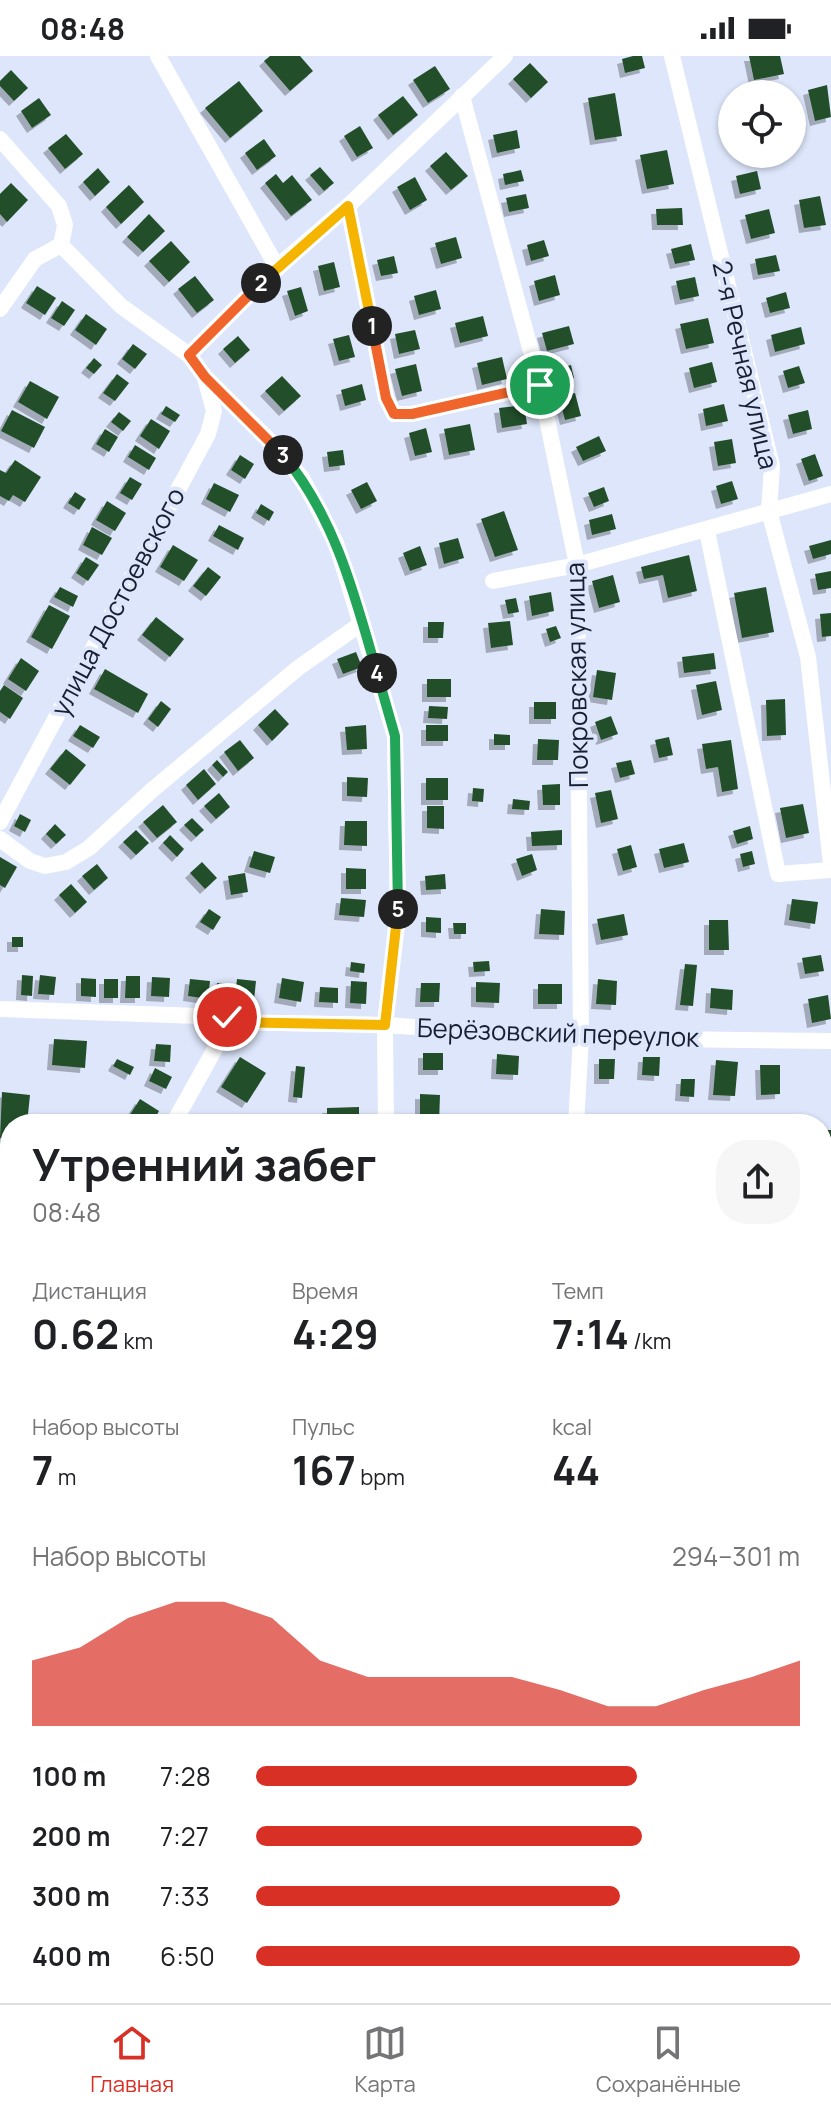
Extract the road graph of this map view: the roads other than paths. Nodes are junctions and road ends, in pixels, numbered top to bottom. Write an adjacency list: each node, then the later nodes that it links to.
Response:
1 (505, 56): 4 (street)
2 (672, 56): 14 (street, 2-я Речная улица)
3 (165, 58): 8 (street)
4 (462, 96): 6 (street); 12 (street, Покровская улица)
5 (0, 139): 7 (street)
6 (348, 206): 8 (street); 12 (street)
7 (61, 245): 9 (street); 10 (street)
8 (277, 267): 10 (street)
9 (0, 309)
10 (189, 355): 11 (street)
11 (205, 377): 18 (street); 19 (street, улица Достоевского)
12 (540, 385): 16 (street, Покровская улица)
13 (831, 494): 14 (street)
14 (769, 511): 15 (street); 21 (street, 2-я Речная улица)
15 (707, 531): 16 (street); 21 (street)
16 (577, 565): 17 (street); 25 (street, Покровская улица)
17 (493, 581)
18 (362, 623): 20 (street); 24 (street)
19 (0, 822)
20 (0, 839)
21 (831, 867)
22 (0, 1009): 23 (street, Берёзовский переулок)
23 (230, 1022): 24 (street, Берёзовский переулок); 27 (street)
24 (385, 1025): 25 (street, Берёзовский переулок); 28 (street)
25 (581, 1038): 26 (street, Берёзовский переулок); 29 (street, Покровская улица)
26 (831, 1041)
27 (179, 1114)
28 (386, 1114)
29 (577, 1114)

